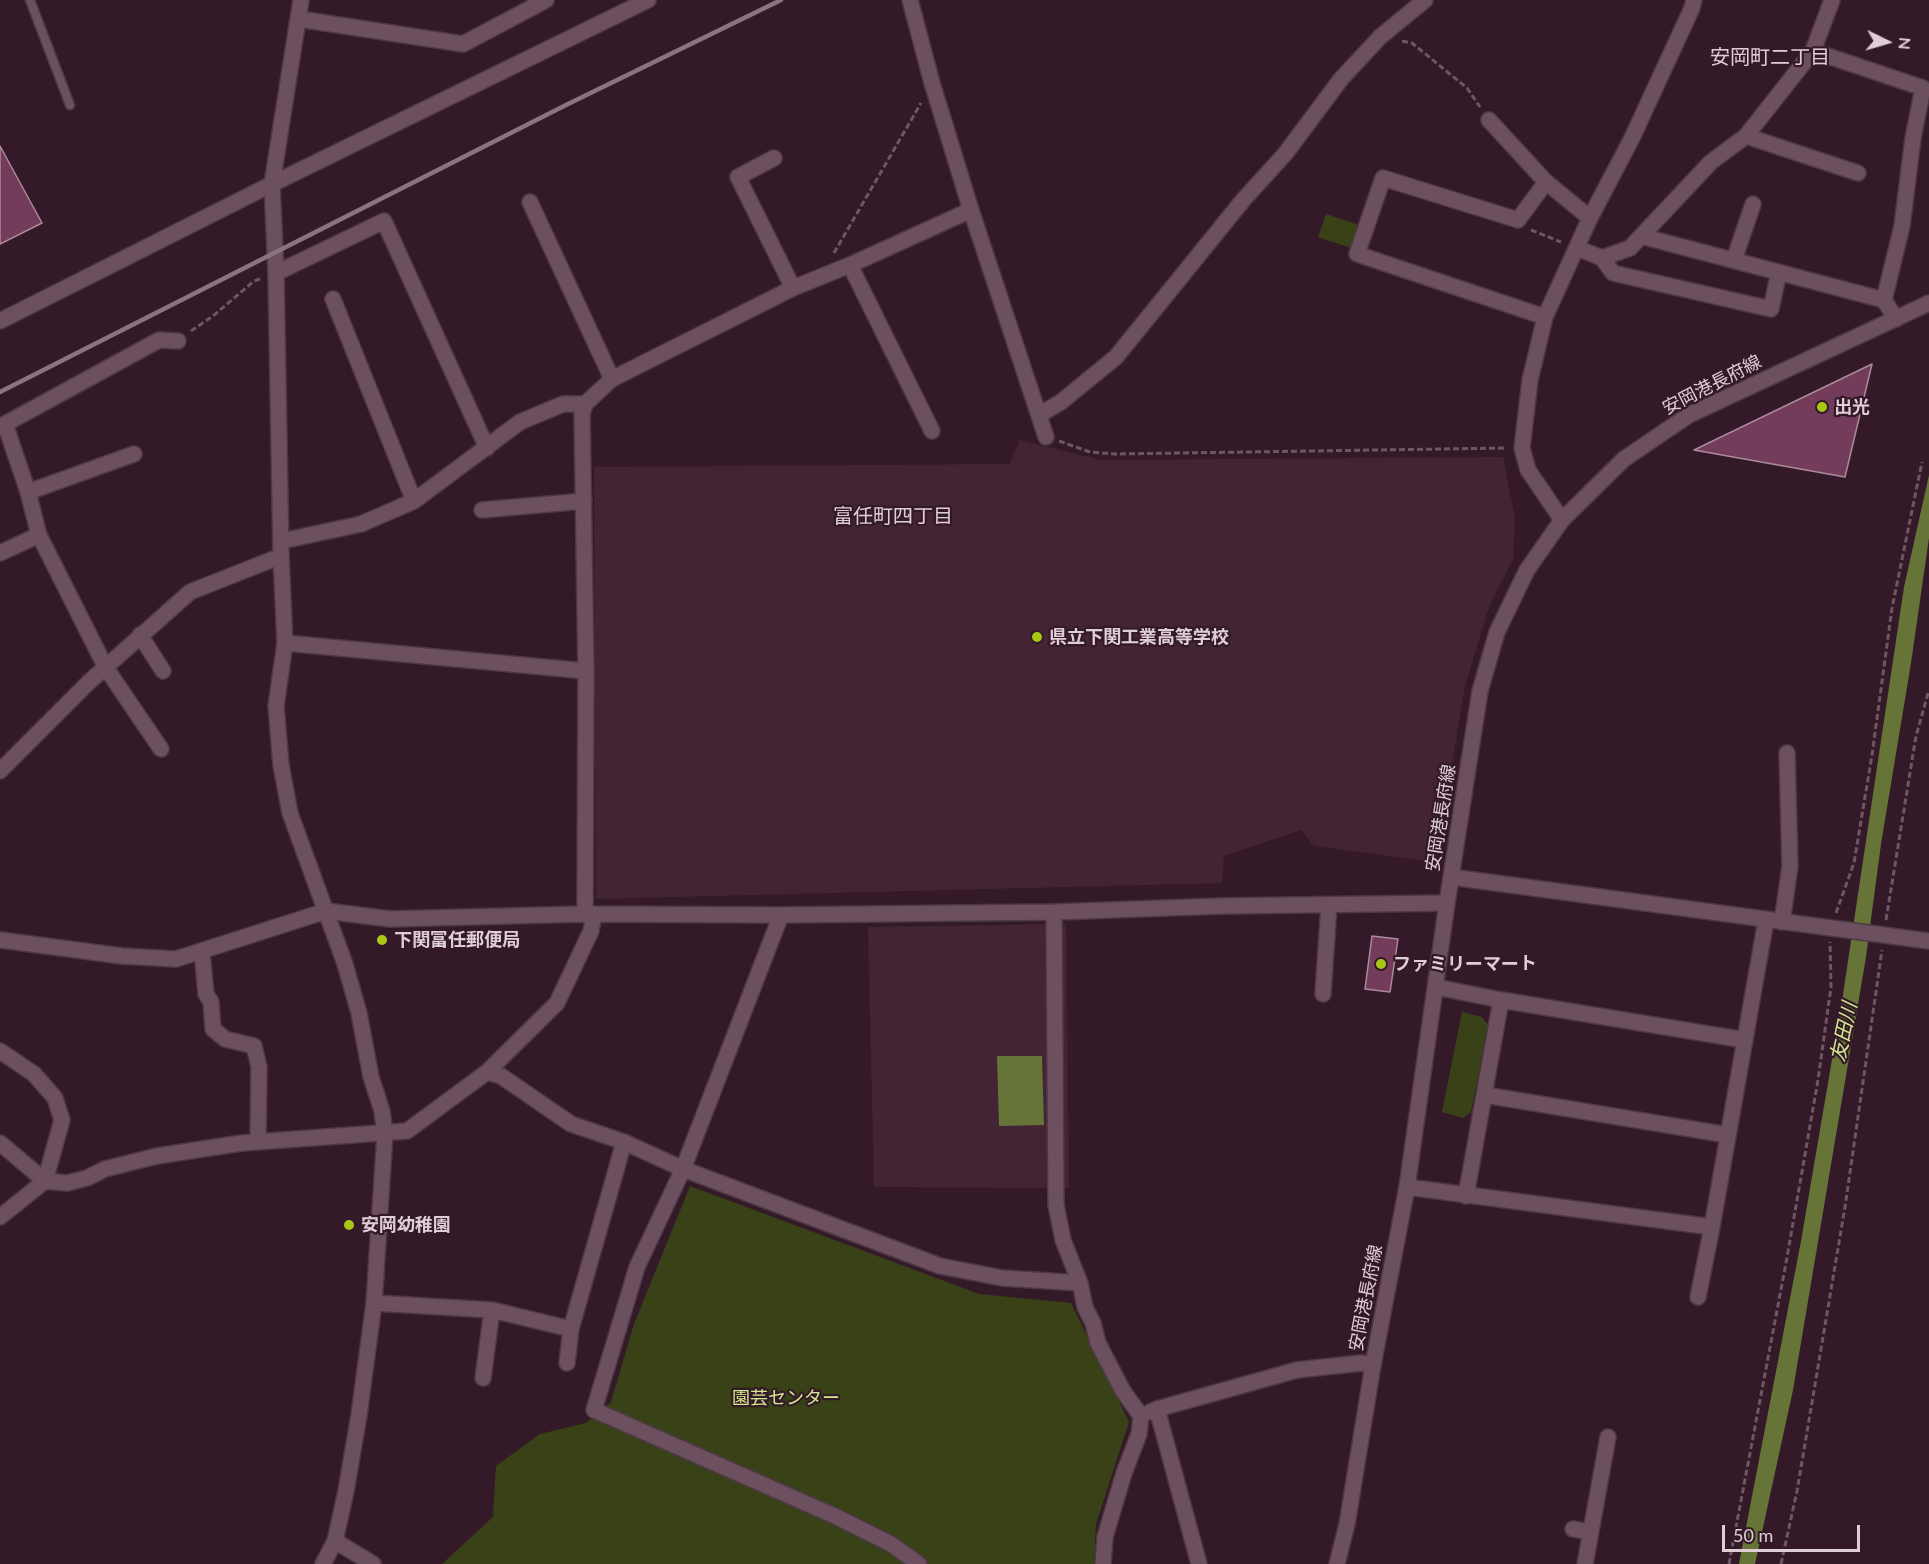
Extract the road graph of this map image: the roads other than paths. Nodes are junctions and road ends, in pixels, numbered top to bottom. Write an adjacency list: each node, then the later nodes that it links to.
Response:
1 (30, 0): 11 (lane)
2 (302, 0): 9 (street)
3 (546, 0): 9 (street)
4 (648, 0): 19 (street)
5 (910, 0): 22 (street)
6 (1425, 0): 41 (street)
7 (1694, 0): 23 (street)
8 (1832, 0): 10 (street)
9 (299, 19): 19 (street)
10 (1813, 51): 13 (street); 14 (street)
11 (70, 105)
12 (1489, 120): 18 (street)
13 (1746, 135): 17 (street); 24 (street)
14 (1913, 138): 15 (street); 33 (street)
15 (1929, 141)
16 (774, 158): 31 (street)
17 (1858, 173)
18 (1546, 182): 23 (street); 35 (street)
19 (272, 184): 30 (street); 37 (street)
20 (530, 202): 39 (street)
21 (1753, 204): 27 (street)
22 (971, 210): 28 (street); 41 (street)
23 (1590, 218): 25 (street)
24 (1641, 236): 26 (street); 27 (street)
25 (1577, 248): 26 (street); 35 (street)
26 (1602, 258): 29 (street)
27 (1734, 260): 29 (street)
28 (850, 265): 31 (street); 43 (street)
29 (1779, 272): 33 (street)
30 (276, 273): 45 (street); 53 (street)
31 (793, 288): 39 (street)
32 (333, 299): 48 (street)
33 (1884, 300): 36 (street)
34 (1929, 303): 36 (street, 安岡港長府線)
35 (1545, 317): 51 (street)
36 (1896, 319): 51 (street, 安岡港長府線)
37 (0, 321)
38 (178, 341): 42 (street)
39 (612, 380): 40 (street)
40 (585, 404): 45 (street); 49 (street)
41 (1040, 415): 44 (street)
42 (3, 426): 47 (street)
43 (932, 431)
44 (1046, 437)
45 (487, 448): 48 (street)
46 (134, 454): 47 (street)
47 (28, 492): 52 (street)
48 (414, 501): 53 (street)
49 (584, 501): 50 (street); 59 (street)
50 (482, 510)
51 (1562, 520): 63 (street, 安岡港長府線)
52 (39, 536): 54 (street); 57 (street)
53 (281, 549): 55 (street); 56 (street)
54 (0, 553)
55 (140, 635): 57 (street); 58 (street)
56 (285, 643): 59 (street); 66 (street)
57 (106, 668): 60 (street); 62 (street)
58 (164, 670)
59 (586, 671): 68 (street)
60 (162, 749)
61 (1786, 753): 71 (street)
62 (0, 771)
63 (1451, 877): 64 (street, 安岡港長府線); 70 (street)
64 (1447, 903): 65 (street); 75 (street, 安岡港長府線)
65 (1329, 905): 67 (street); 76 (street)
66 (327, 911): 68 (street); 74 (street); 82 (street)
67 (1054, 912): 69 (street); 93 (street)
68 (590, 914): 69 (street); 80 (street)
69 (781, 915): 87 (street)
70 (1766, 920): 71 (street); 78 (street)
71 (1782, 922): 73 (street)
72 (0, 940): 74 (street)
73 (1929, 941)
74 (202, 952): 84 (street)
75 (1436, 987): 77 (street); 89 (street, 安岡港長府線)
76 (1323, 994)
77 (1501, 1000): 78 (street); 81 (street)
78 (1745, 1040): 83 (street)
79 (0, 1051): 88 (street)
80 (487, 1072): 82 (street); 85 (street)
81 (1485, 1095): 83 (street); 90 (street)
82 (385, 1133): 84 (street); 95 (street)
83 (1728, 1135): 92 (street)
84 (258, 1142): 88 (street)
85 (624, 1142): 87 (street); 97 (street)
86 (0, 1143): 88 (street)
87 (683, 1169): 93 (street); 109 (street)
88 (45, 1181): 91 (street)
89 (1407, 1187): 90 (street); 99 (street, 安岡港長府線)
90 (1466, 1196): 92 (street)
91 (0, 1217)
92 (1713, 1227): 94 (street)
93 (1080, 1283): 102 (street)
94 (1698, 1297)
95 (374, 1303): 96 (street); 106 (street)
96 (492, 1310): 97 (street); 100 (street)
97 (571, 1329): 98 (street)
98 (567, 1363)
99 (1373, 1365): 101 (street); 112 (street, 安岡港長府線)
100 (483, 1378)
101 (1157, 1409): 102 (street); 111 (street)
102 (1142, 1416): 110 (street)
103 (1608, 1437): 105 (street)
104 (1574, 1529): 105 (street)
105 (1590, 1532): 113 (street)
106 (335, 1541): 107 (street); 108 (street)
107 (323, 1564)
108 (373, 1564)
109 (919, 1564)
110 (1103, 1564)
111 (1199, 1564)
112 (1337, 1564)
113 (1585, 1564)

